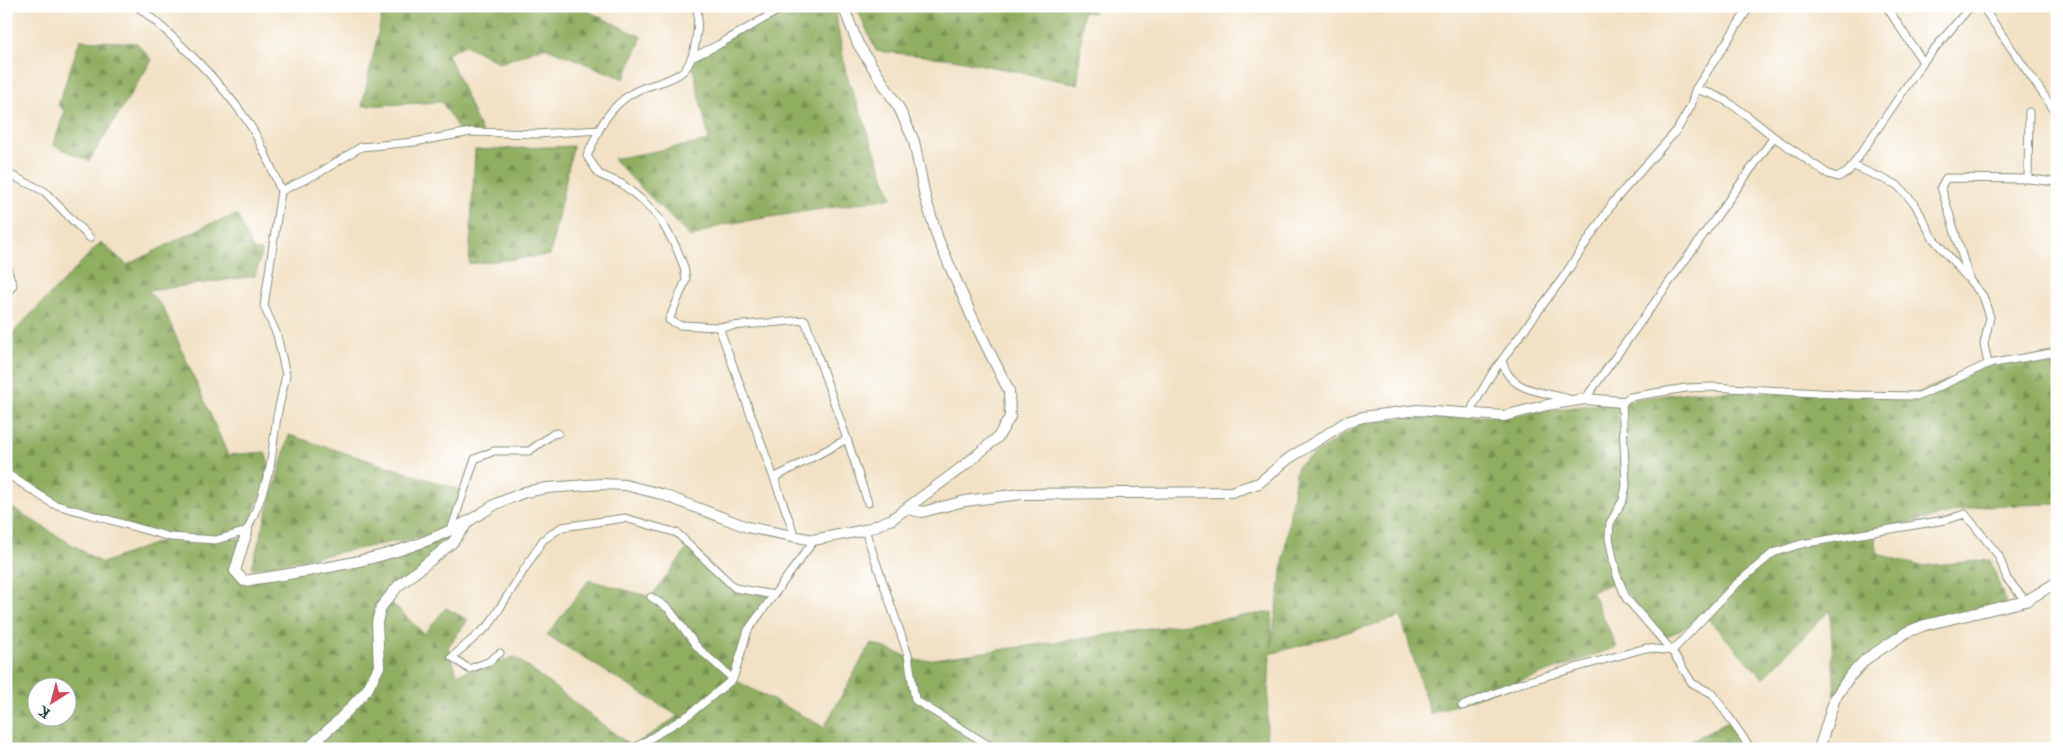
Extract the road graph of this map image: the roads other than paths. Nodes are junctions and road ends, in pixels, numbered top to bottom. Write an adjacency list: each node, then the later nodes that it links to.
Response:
1 (137, 6): 20 (street)
2 (697, 6): 9 (street)
3 (786, 6): 9 (street)
4 (843, 6): 38 (street)
5 (1750, 6): 11 (street)
6 (1886, 6): 10 (street)
7 (1971, 6): 10 (street)
8 (1982, 6): 13 (street)
9 (691, 58): 14 (street)
10 (1922, 62): 16 (street)
11 (1695, 90): 15 (street); 27 (street)
12 (2029, 112): 18 (street)
13 (2057, 114)
14 (599, 130): 20 (street); 25 (street)
15 (1774, 137): 16 (street); 29 (street)
16 (1854, 166): 23 (street)
17 (6, 173): 21 (street)
18 (2028, 179): 19 (street); 23 (street)
19 (2057, 182)
20 (281, 191): 42 (street)
21 (90, 238)
22 (6, 266): 24 (street)
23 (1970, 281): 28 (street)
24 (6, 295)
25 (719, 327): 34 (street); 36 (street)
26 (2057, 352): 28 (street)
27 (1502, 360): 30 (street); 32 (street)
28 (1988, 364): 31 (street)
29 (1585, 399): 30 (street); 31 (street)
30 (1573, 401): 32 (street)
31 (1622, 402): 49 (street)
32 (1472, 415): 38 (street)
33 (558, 433): 41 (street)
34 (847, 439): 36 (street); 37 (street)
35 (6, 473): 42 (street)
36 (774, 478): 43 (street)
37 (868, 503)
38 (908, 509): 40 (street)
39 (469, 521): 41 (street); 43 (street); 53 (street)
40 (865, 530): 44 (street); 55 (street)
41 (451, 531): 42 (street)
42 (247, 532)
43 (795, 536): 44 (street)
44 (815, 539): 46 (street)
45 (2057, 582): 48 (street)
46 (774, 595): 50 (street); 51 (street)
47 (651, 597): 51 (street)
48 (2026, 601): 49 (street); 57 (street)
49 (1672, 651): 52 (street); 56 (street)
50 (500, 653)
51 (733, 679): 54 (street)
52 (1462, 706)
53 (307, 749)
54 (633, 749)
55 (995, 749)
56 (1752, 749)
57 (1819, 749)

